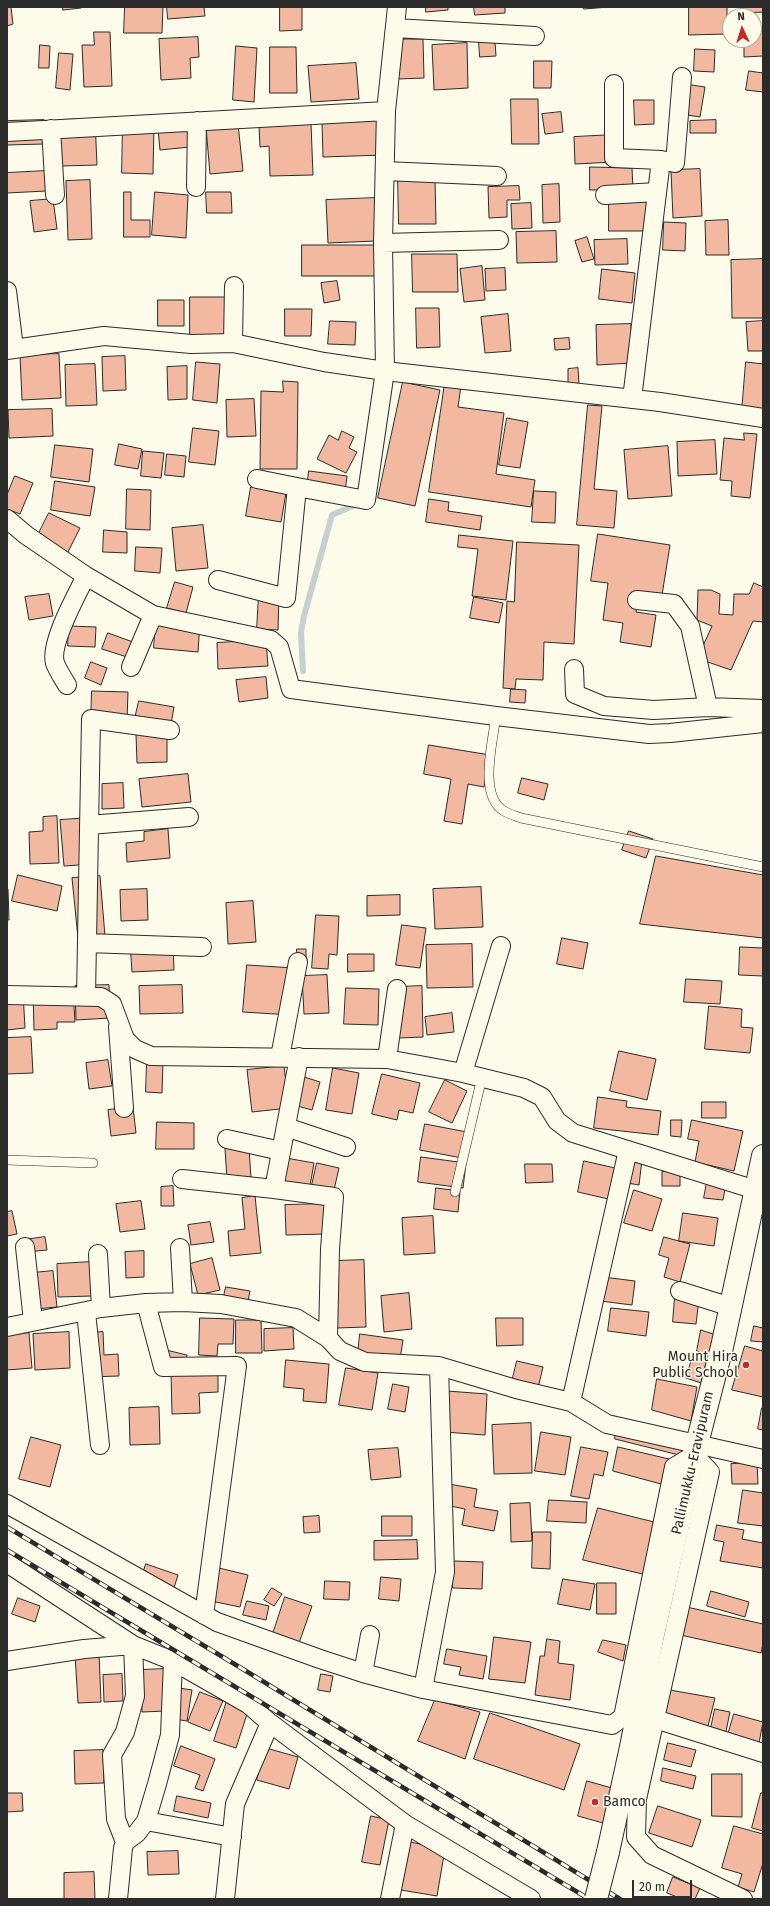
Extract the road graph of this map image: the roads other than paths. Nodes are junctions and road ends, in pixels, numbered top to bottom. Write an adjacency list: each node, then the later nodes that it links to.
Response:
1 (397, 7): 2 (street)
2 (395, 28): 3 (street); 6 (street)
3 (535, 36)
4 (682, 77): 10 (street)
5 (614, 84): 10 (street)
6 (386, 111): 7 (street); 11 (street)
7 (198, 121): 8 (street); 13 (street)
8 (51, 129): 9 (street); 15 (street)
9 (7, 132)
10 (661, 160): 14 (street)
11 (385, 171): 12 (street); 18 (street)
12 (497, 176)
13 (196, 187)
14 (657, 192): 16 (street); 24 (street)
15 (55, 195)
16 (605, 195)
17 (499, 240): 18 (street)
18 (383, 243): 23 (street)
19 (234, 286): 21 (street)
20 (7, 291): 22 (street)
21 (233, 343): 22 (street); 23 (street)
22 (11, 349)
23 (385, 371): 24 (street); 27 (street)
24 (632, 399): 25 (street)
25 (763, 418)
26 (257, 479): 27 (street)
27 (297, 487): 30 (street)
28 (7, 519): 29 (street)
29 (86, 576): 32 (street); 35 (street)
30 (218, 580)
31 (637, 600): 36 (street)
32 (153, 615): 33 (street); 38 (street)
33 (131, 667)
34 (574, 668): 36 (street)
35 (67, 685)
36 (708, 706): 37 (street)
37 (763, 709)
38 (496, 716): 39 (street); 43 (lane)
39 (763, 723)
40 (170, 730): 42 (street)
41 (189, 816): 42 (street)
42 (89, 824): 44 (street)
43 (763, 867)
44 (87, 944): 46 (street); 50 (street)
45 (501, 946): 55 (street)
46 (202, 947)
47 (298, 962): 52 (street)
48 (397, 989): 54 (street)
49 (7, 995): 50 (street)
50 (86, 996): 51 (street)
51 (118, 1024): 52 (street); 57 (street)
52 (280, 1057): 53 (street)
53 (299, 1057): 54 (street); 58 (street)
54 (387, 1059): 55 (street)
55 (463, 1073): 56 (street)
56 (482, 1077): 61 (street); 69 (lane)
57 (124, 1108)
58 (286, 1127): 60 (street); 62 (street)
59 (227, 1139): 62 (street)
60 (346, 1147)
61 (628, 1150): 68 (street); 82 (street)
62 (281, 1151): 67 (street)
63 (763, 1156): 68 (main road, Pallimukku-Eravipuram)
64 (7, 1160): 65 (lane)
65 (93, 1163)
66 (182, 1179): 67 (street)
67 (274, 1189): 80 (street)
68 (756, 1190): 76 (main road, Pallimukku-Eravipuram)
69 (455, 1192)
70 (25, 1247): 78 (street)
71 (180, 1248): 74 (street)
72 (98, 1254): 77 (street)
73 (680, 1291): 76 (street)
74 (183, 1302): 75 (street); 80 (street)
75 (146, 1303): 77 (street); 88 (street)
76 (731, 1307): 84 (main road, Pallimukku-Eravipuram)
77 (94, 1310): 78 (street); 83 (street)
78 (32, 1321): 79 (street)
79 (7, 1327)
80 (328, 1338): 81 (street)
81 (439, 1366): 82 (street); 94 (street)
82 (570, 1402): 84 (street)
83 (100, 1445)
84 (694, 1456): 85 (street); 94 (street); 95 (street); 106 (main road, Pallimukku-Eravipuram, bridge)
85 (763, 1459)
86 (7, 1504): 88 (street)
87 (7, 1563): 90 (street)
88 (204, 1615): 93 (street)
89 (370, 1635): 93 (street)
90 (133, 1645): 91 (street); 92 (street); 101 (street)
91 (7, 1661)
92 (173, 1661): 96 (street); 98 (street)
93 (363, 1672): 94 (street)
94 (423, 1689)
95 (655, 1719): 97 (street); 107 (street)
96 (270, 1723): 99 (street); 100 (street)
97 (763, 1753)
98 (146, 1821): 100 (street); 101 (street)
99 (405, 1824): 104 (street); 105 (street)
100 (232, 1837): 103 (street)
101 (125, 1842): 102 (street)
102 (118, 1899)
103 (225, 1899)
104 (390, 1899)
105 (531, 1899)
106 (596, 1899)
107 (743, 1899)

